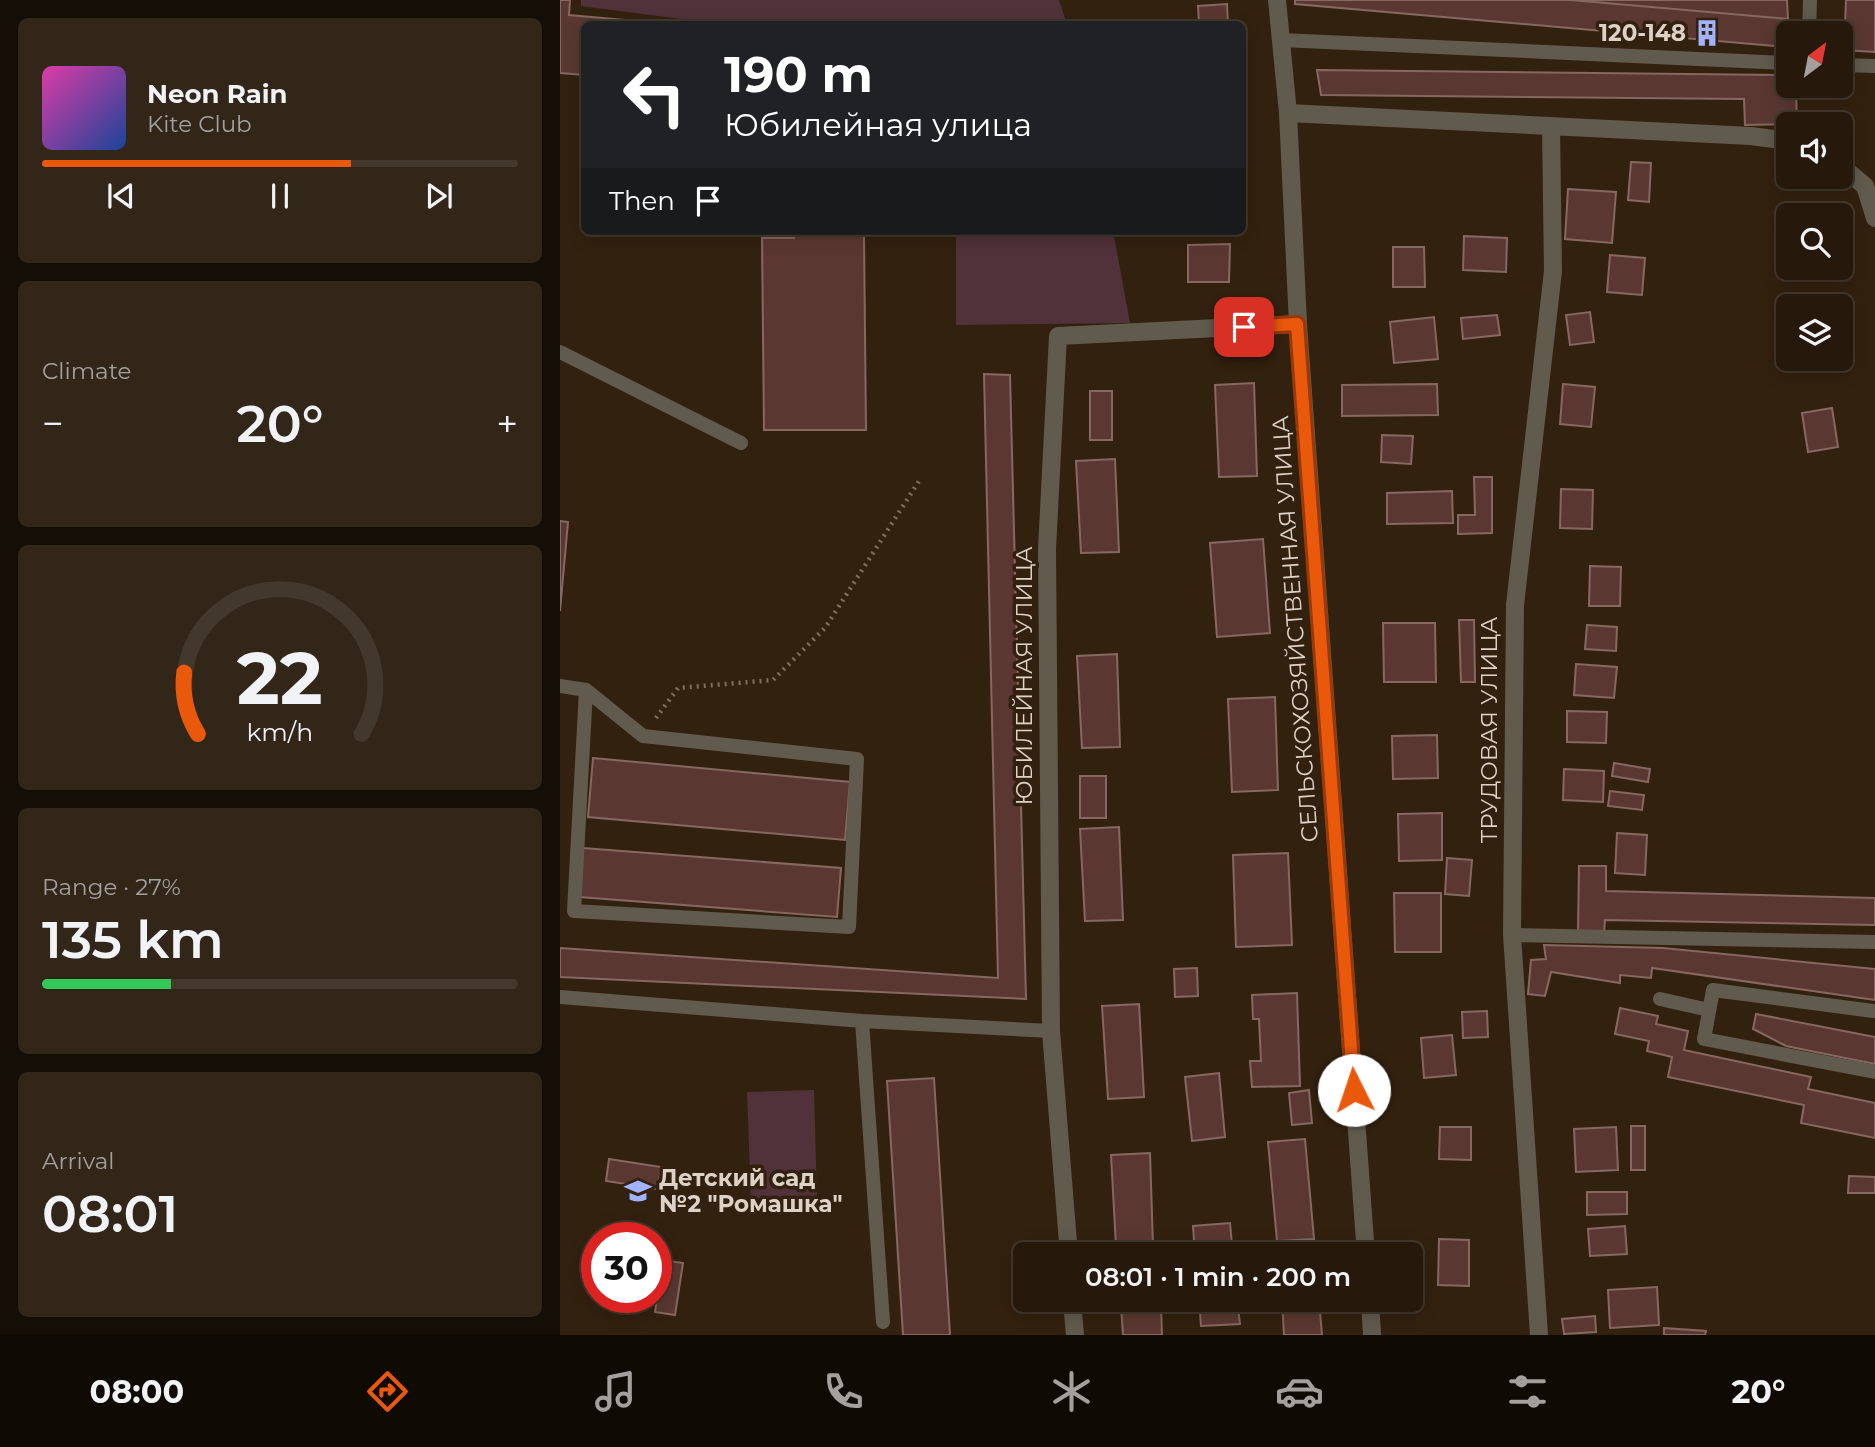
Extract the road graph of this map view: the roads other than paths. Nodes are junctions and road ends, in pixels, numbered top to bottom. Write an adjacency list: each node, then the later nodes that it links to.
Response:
1 (1277, 0): 4 (street, СЕЛЬСКОХОЗЯЙСТВЕННАЯ УЛИЦА)
2 (1810, 0): 3 (lane)
3 (1809, 21)
4 (1281, 40): 5 (lane); 8 (street, СЕЛЬСКОХОЗЯЙСТВЕННАЯ УЛИЦА)
5 (1776, 62)
6 (1853, 65): 7 (lane)
7 (1875, 65)
8 (1288, 113): 9 (street); 13 (street, СЕЛЬСКОХОЗЯЙСТВЕННАЯ УЛИЦА)
9 (1551, 127): 10 (street); 18 (street, ТРУДОВАЯ УЛИЦА)
10 (1776, 139)
11 (1853, 176): 12 (street)
12 (1875, 218)
13 (1297, 324): 25 (street, ЮБИЛЕЙНАЯ УЛИЦА); 28 (street, СЕЛЬСКОХОЗЯЙСТВЕННАЯ УЛИЦА)
14 (560, 352): 15 (lane)
15 (741, 443)
16 (560, 686): 17 (lane)
17 (586, 690): 17 (lane)
18 (1512, 935): 19 (lane); 34 (street, ТРУДОВАЯ УЛИЦА)
19 (1875, 942)
20 (560, 997): 24 (lane)
21 (1660, 999): 22 (lane)
22 (1709, 1010): 23 (lane); 26 (lane)
23 (1873, 1011)
24 (862, 1021): 25 (lane); 31 (lane)
25 (1051, 1031): 27 (street, ЮБИЛЕЙНАЯ УЛИЦА)
26 (1875, 1072)
27 (1068, 1242)
28 (1365, 1242)
29 (1073, 1312): 32 (street)
30 (1371, 1312): 33 (street)
31 (883, 1322)
32 (1075, 1335)
33 (1372, 1335)
34 (1538, 1335)

